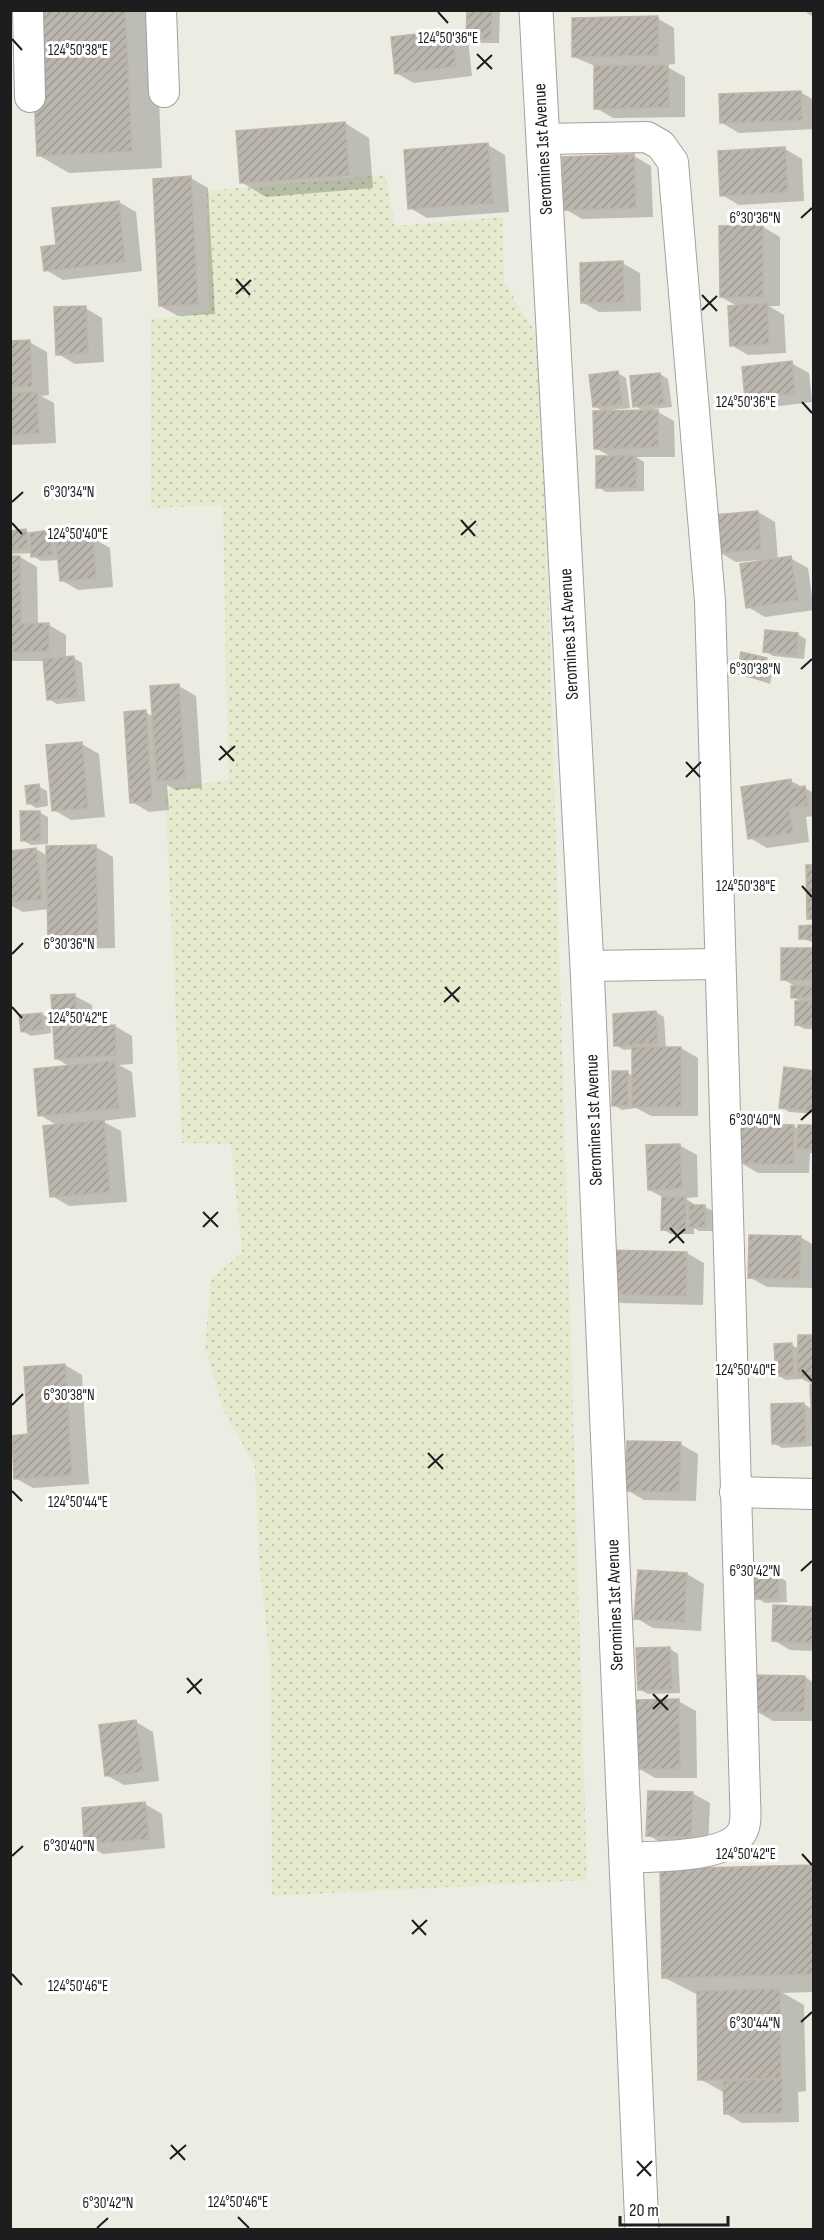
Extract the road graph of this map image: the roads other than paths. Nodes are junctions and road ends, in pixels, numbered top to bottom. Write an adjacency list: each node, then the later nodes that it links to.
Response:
1 (28, 10): 5 (street)
2 (161, 10): 4 (street)
3 (536, 10): 6 (street, Seromines 1st Avenue)
4 (164, 92)
5 (30, 97)
6 (543, 139): 7 (street); 8 (street, Seromines 1st Avenue)
7 (718, 964): 8 (street); 9 (street)
8 (587, 966): 11 (street, Seromines 1st Avenue)
9 (735, 1492): 10 (street); 11 (street)
10 (813, 1494)
11 (625, 1858): 12 (street, Seromines 1st Avenue)
12 (642, 2229)

